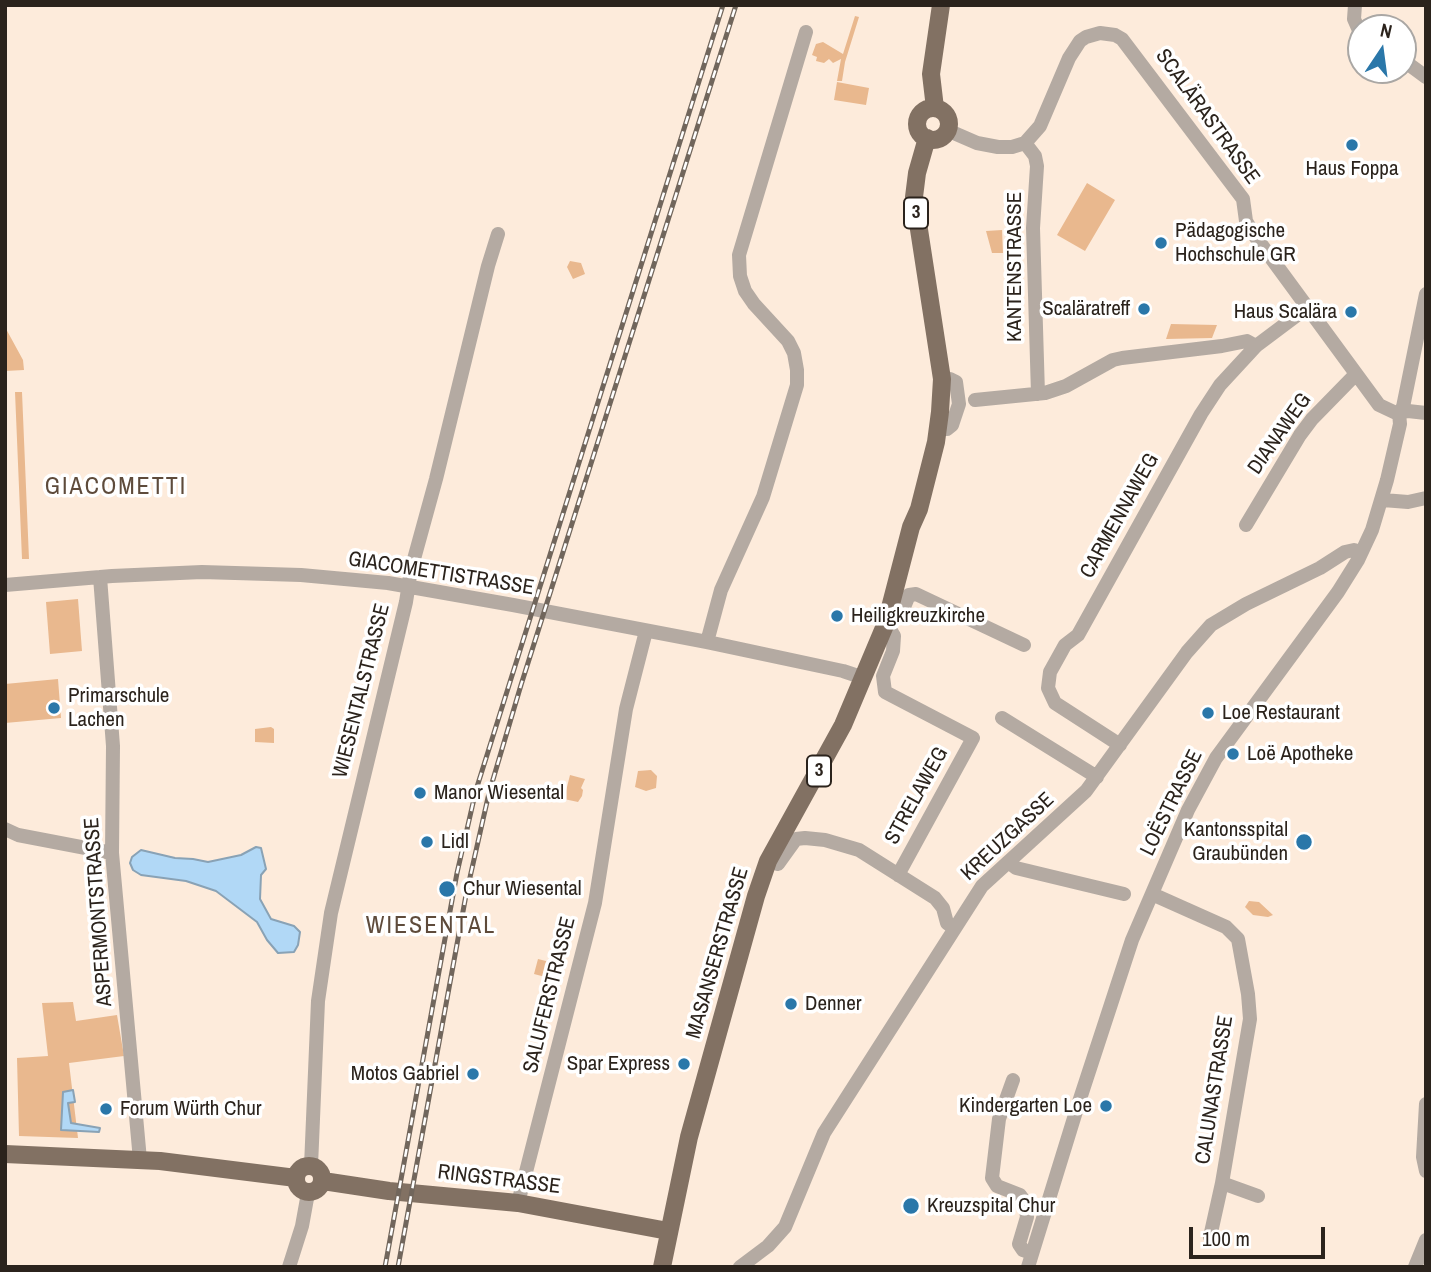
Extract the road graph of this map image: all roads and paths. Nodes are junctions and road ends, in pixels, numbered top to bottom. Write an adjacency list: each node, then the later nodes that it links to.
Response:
1 (941, 5): 3 (main road)
2 (806, 32): 25 (street)
3 (934, 108): 4 (main road); 5 (main road, 3)
4 (947, 130): 5 (main road); 6 (street)
5 (927, 138): 23 (main road, MASANSERSTRASSE / 3)
6 (1025, 143): 9 (street, SCALÄRASTRASSE); 12 (street, KANTENSTRASSE)
7 (498, 234): 22 (street, WIESENTALSTRASSE)
8 (1426, 294): 14 (street, LOËSTRASSE)
9 (1308, 307): 10 (street, CARMENNAWEG); 11 (street, SCALÄRASTRASSE)
10 (1256, 346): 12 (street); 29 (street, CARMENNAWEG)
11 (1356, 374): 14 (street, SCALÄRASTRASSE); 18 (street, DIANAWEG)
12 (1038, 394): 13 (street)
13 (975, 400)
14 (1399, 413): 15 (street); 17 (street, LOËSTRASSE)
15 (1426, 413)
16 (1426, 498): 17 (street)
17 (1383, 499): 19 (street, LOËSTRASSE)
18 (1246, 524)
19 (1361, 553): 29 (street, KREUZGASSE); 37 (street, LOËSTRASSE)
20 (100, 577): 21 (street, GIACOMETTISTRASSE); 22 (street, GIACOMETTISTRASSE); 32 (street, ASPERMONTSTRASSE)
21 (5, 585)
22 (408, 586): 24 (street, GIACOMETTISTRASSE); 43 (street, WIESENTALSTRASSE)
23 (888, 617): 26 (street); 27 (main road, MASANSERSTRASSE / 3); 35 (street, STRELAWEG)
24 (646, 631): 25 (street, GIACOMETTISTRASSE); 50 (street, SALUFERSTRASSE)
25 (707, 642): 27 (street, GIACOMETTISTRASSE)
26 (1024, 645)
27 (864, 678): 33 (main road, MASANSERSTRASSE / 3)
28 (1002, 718): 30 (street)
29 (1119, 745): 30 (street, KREUZGASSE)
30 (1097, 777): 34 (street, KREUZGASSE)
31 (9, 833): 32 (street)
32 (112, 853): 42 (street, ASPERMONTSTRASSE)
33 (768, 861): 35 (street); 51 (main road, MASANSERSTRASSE / 3)
34 (1008, 862): 36 (street); 38 (street, KREUZGASSE)
35 (898, 875): 38 (street)
36 (1124, 894)
37 (1152, 894): 47 (street, CALUNASTRASSE); 54 (street, LOËSTRASSE)
38 (954, 928): 57 (street, KREUZGASSE)
39 (1013, 1080): 54 (street)
40 (1426, 1104): 44 (street)
41 (5, 1154): 42 (main road)
42 (140, 1160): 45 (main road)
43 (311, 1166): 45 (main road); 46 (main road)
44 (1426, 1171)
45 (296, 1178): 48 (main road)
46 (323, 1181): 48 (main road); 50 (main road, RINGSTRASSE)
47 (1222, 1183): 49 (street, CALUNASTRASSE); 52 (street)
48 (308, 1193): 55 (street)
49 (1258, 1196)
50 (518, 1203): 51 (main road, RINGSTRASSE)
51 (668, 1231): 56 (main road, MASANSERSTRASSE / 3)
52 (1210, 1237)
53 (1426, 1240): 58 (street)
54 (1030, 1260)
55 (289, 1267)
56 (662, 1267)
57 (740, 1267)
58 (1415, 1267)

